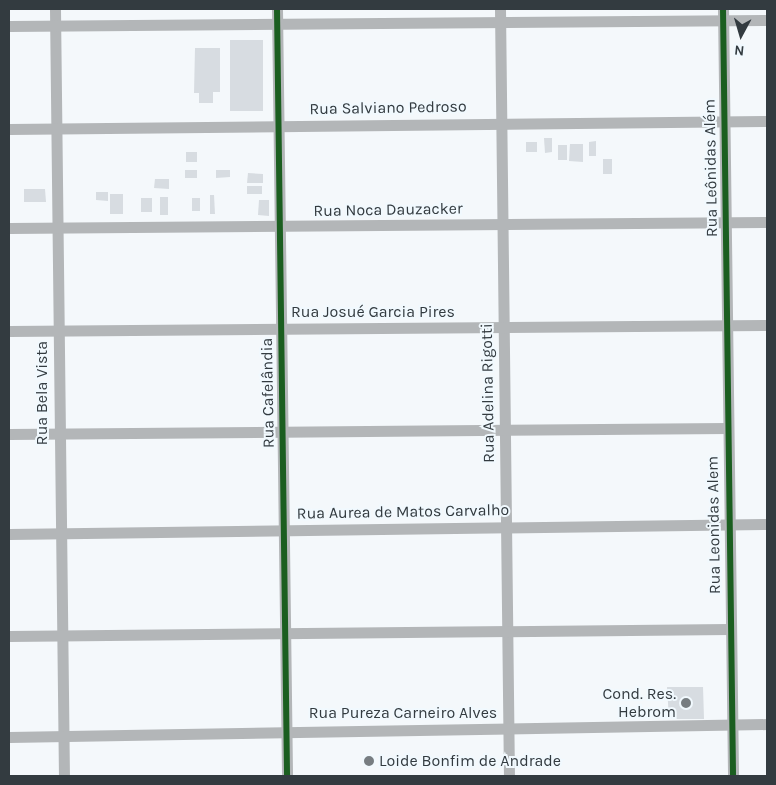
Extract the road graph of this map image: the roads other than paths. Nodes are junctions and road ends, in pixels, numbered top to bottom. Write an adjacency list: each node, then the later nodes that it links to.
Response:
1 (56, 9): 10 (street, Rua Bela Vista)
2 (277, 9): 8 (street, Rua Cafelândia)
3 (500, 9): 7 (street, Rua Adelina Rigotti)
4 (723, 9): 6 (street, Rua Leônidas Além)
5 (767, 20): 6 (street)
6 (724, 21): 7 (street); 11 (street, Rua Leônidas Além)
7 (500, 23): 8 (street); 13 (street, Rua Adelina Rigotti)
8 (277, 24): 10 (street); 14 (street, Rua Cafelândia)
9 (9, 26): 10 (street)
10 (56, 26): 16 (street, Rua Bela Vista)
11 (724, 121): 12 (street, Rua Salviano Pedroso); 13 (street, Rua Salviano Pedroso); 17 (street, Rua Leônidas Além)
12 (767, 121)
13 (501, 122): 14 (street, Rua Salviano Pedroso); 19 (street, Rua Adelina Rigotti)
14 (278, 127): 16 (street, Rua Salviano Pedroso); 21 (street, Rua Cafelândia)
15 (9, 129): 16 (street, Rua Salviano Pedroso)
16 (55, 129): 20 (street, Rua Bela Vista)
17 (726, 222): 18 (street, Rua Noca Dauzacker); 19 (street, Rua Noca Dauzacker); 24 (street, Rua Leônidas Além)
18 (767, 222)
19 (502, 225): 21 (street, Rua Noca Dauzacker); 25 (street, Rua Adelina Rigotti)
20 (56, 227): 21 (street, Rua Noca Dauzacker); 22 (street, Rua Noca Dauzacker); 28 (street, Rua Bela Vista)
21 (280, 227): 26 (street, Rua Cafelândia)
22 (9, 228)
23 (767, 325): 24 (street, Rua Josué Garcia Pires)
24 (726, 326): 25 (street, Rua Josué Garcia Pires); 29 (street, Rua Leonidas Alem)
25 (504, 328): 26 (street, Rua Josué Garcia Pires); 30 (street, Rua Adelina Rigotti)
26 (281, 329): 28 (street, Rua Josué Garcia Pires); 31 (street, Rua Cafelândia)
27 (9, 331): 28 (street, Rua Josué Garcia Pires)
28 (58, 331): 32 (street, Rua Bela Vista)
29 (727, 428): 30 (street); 34 (street, Rua Leonidas Alem)
30 (504, 430): 31 (street); 36 (street, Rua Adelina Rigotti)
31 (282, 431): 32 (street); 37 (street, Rua Cafelândia)
32 (58, 433): 33 (street); 38 (street, Rua Bela Vista)
33 (9, 434)
34 (728, 524): 35 (street, Rua Aurea de Matos Carvalho); 36 (street, Rua Aurea de Matos Carvalho); 40 (street, Rua Leonidas Alem)
35 (767, 524)
36 (506, 527): 37 (street, Rua Aurea de Matos Carvalho); 41 (street, Rua Adelina Rigotti)
37 (284, 530): 38 (street, Rua Aurea de Matos Carvalho); 42 (street, Rua Cafelândia)
38 (60, 533): 39 (street, Rua Aurea de Matos Carvalho); 43 (street, Rua Bela Vista)
39 (9, 534)
40 (729, 629): 41 (street); 46 (street, Rua Leonidas Alem)
41 (507, 630): 42 (street); 47 (street, Rua Adelina Rigotti)
42 (285, 633): 43 (street); 48 (street, Rua Cafelândia)
43 (62, 635): 44 (street); 49 (street, Rua Bela Vista)
44 (9, 636)
45 (767, 724): 46 (street, Rua Pureza Carneiro Alves)
46 (732, 725): 47 (street, Rua Pureza Carneiro Alves); 54 (street)
47 (508, 729): 48 (street, Rua Pureza Carneiro Alves); 53 (street, Rua Adelina Rigotti)
48 (286, 730): 49 (street, Rua Pureza Carneiro Alves); 52 (street, Rua Cafelândia)
49 (63, 736): 50 (street, Rua Pureza Carneiro Alves); 51 (street, Rua Bela Vista)
50 (9, 737)
51 (64, 776)
52 (287, 776)
53 (509, 776)
54 (733, 776)

